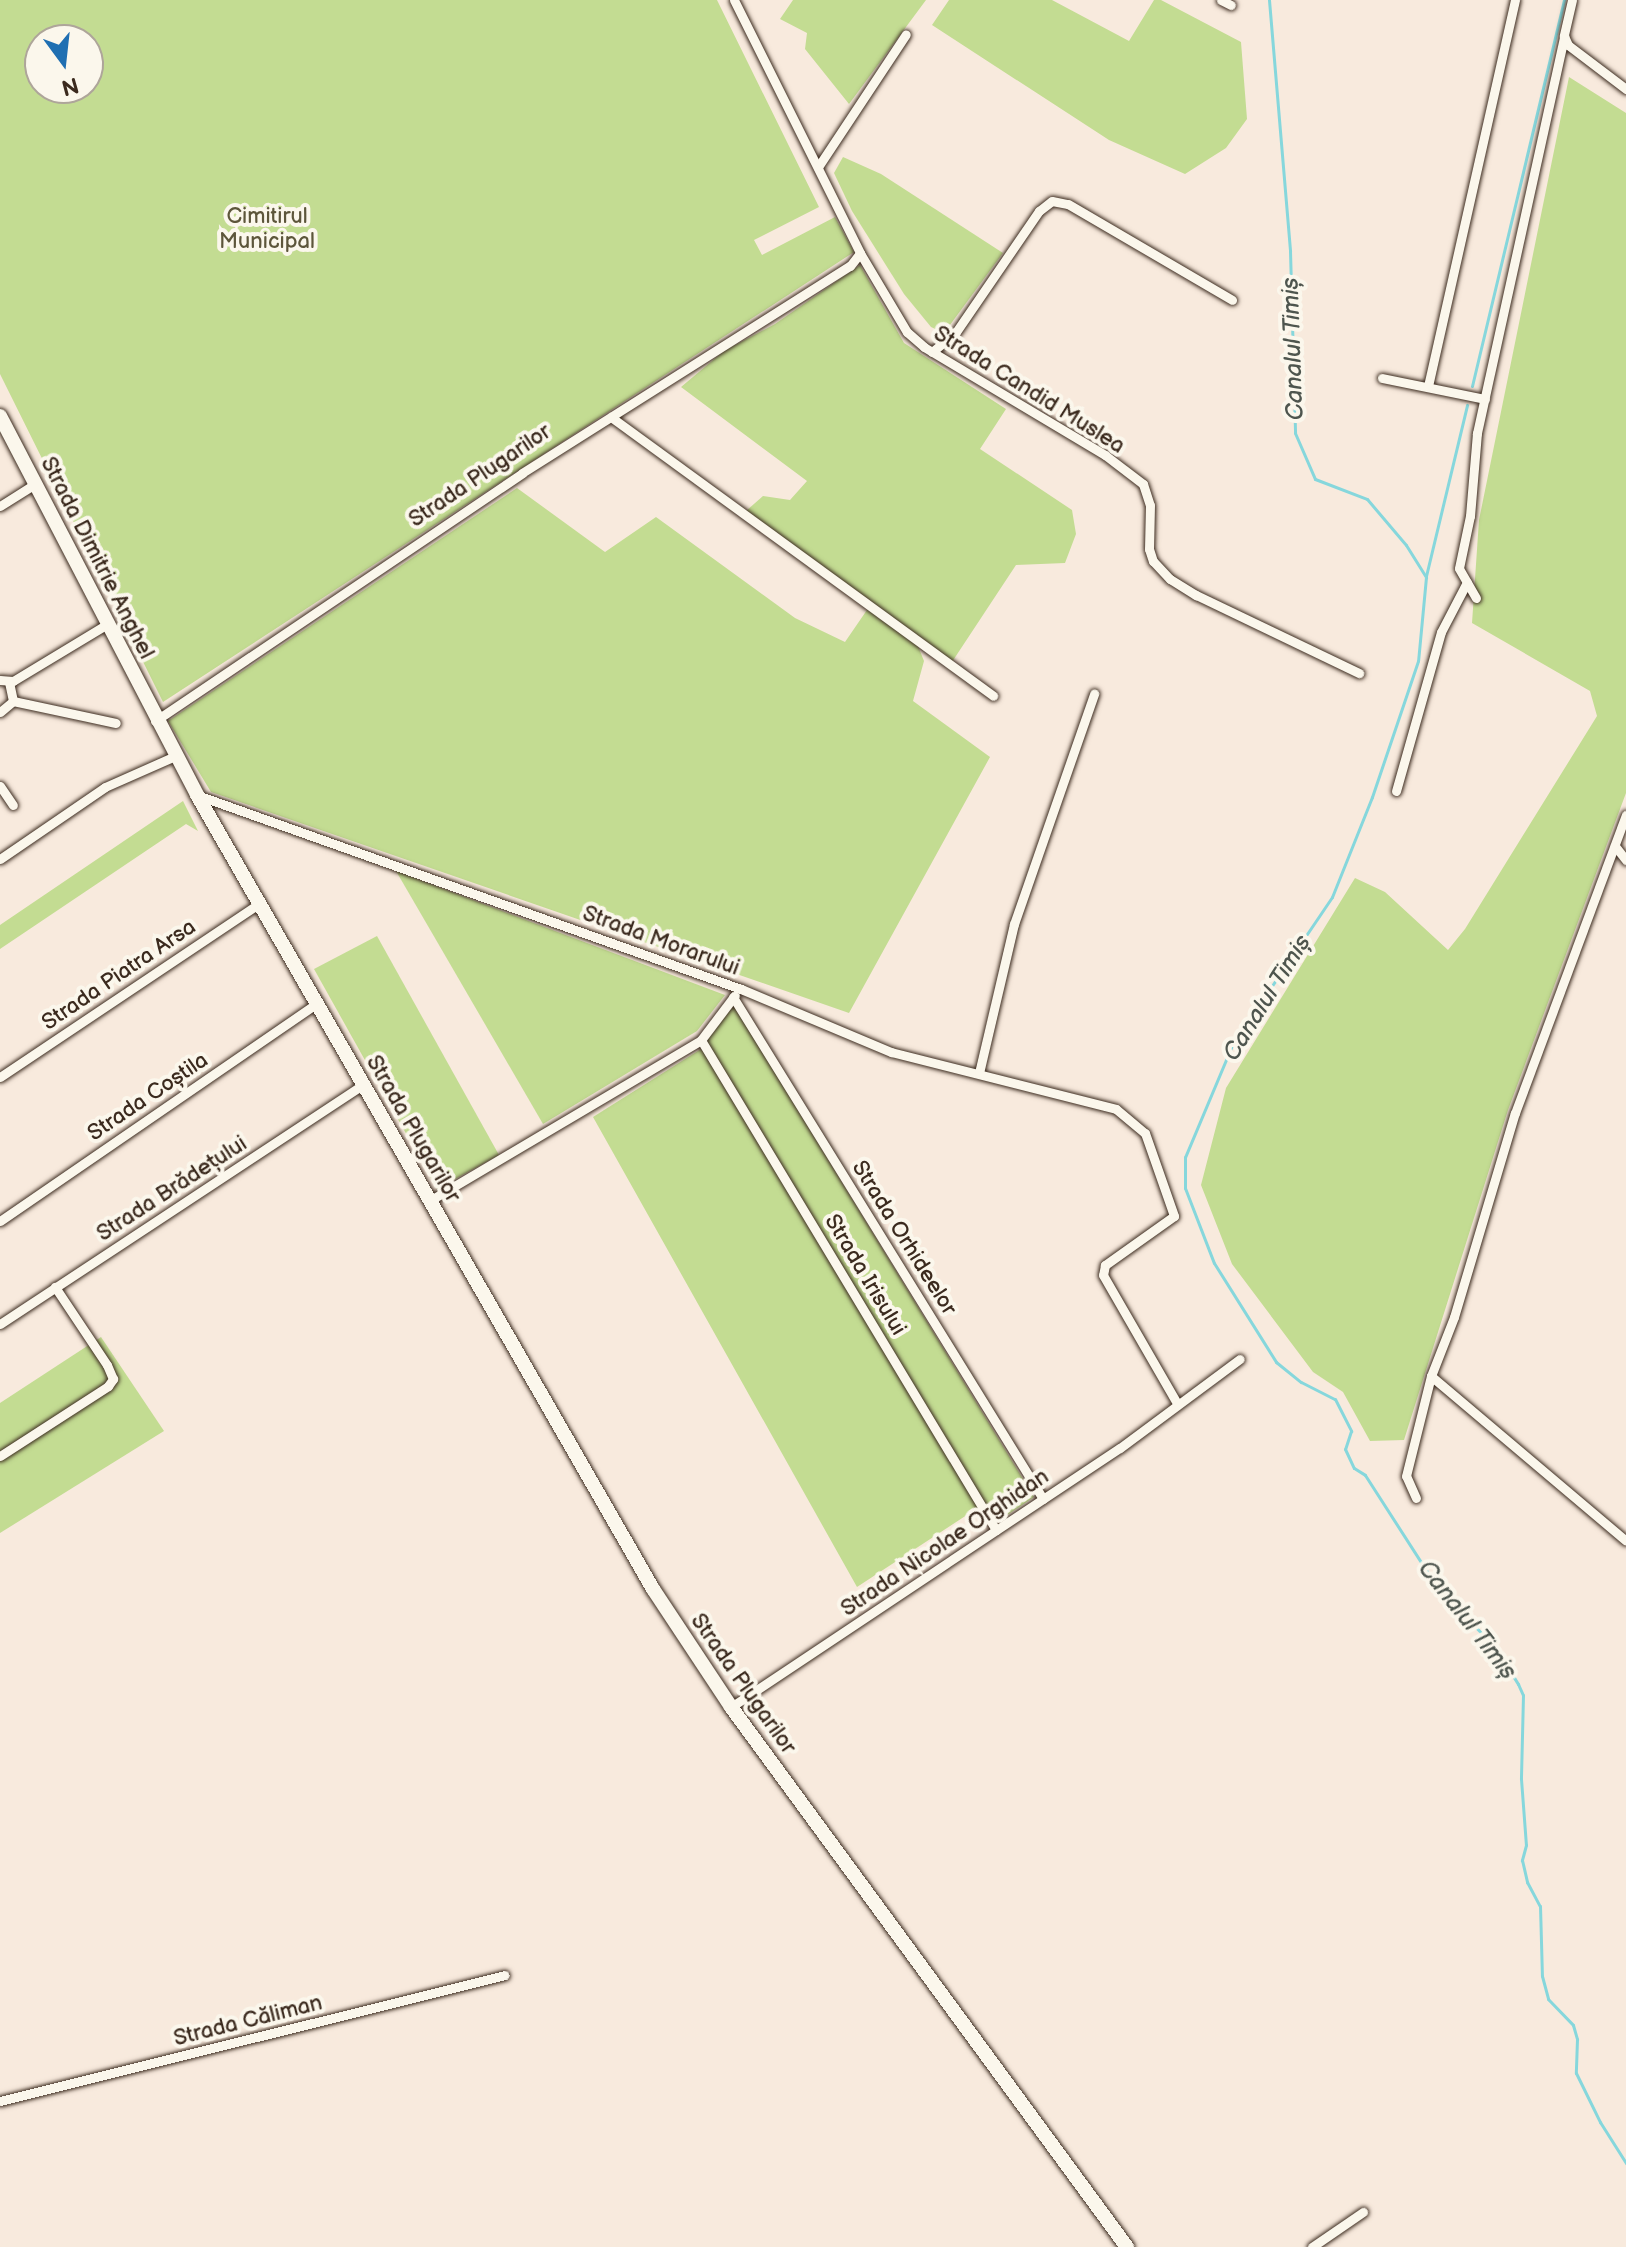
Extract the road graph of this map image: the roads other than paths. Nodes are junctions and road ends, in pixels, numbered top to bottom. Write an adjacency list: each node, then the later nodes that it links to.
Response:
1 (734, 0): 7 (street, Strada Candid Muslea)
2 (1515, 0): 12 (street)
3 (1572, 0): 5 (street)
4 (906, 34): 7 (street)
5 (1564, 36): 6 (street); 13 (street)
6 (1626, 89)
7 (818, 167): 8 (street, Strada Candid Muslea)
8 (860, 253): 10 (street, Strada Candid Muslea); 15 (street, Strada Plugarilor)
9 (1232, 300): 10 (street)
10 (932, 352): 21 (street, Strada Candid Muslea)
11 (1382, 378): 12 (street)
12 (1428, 386): 13 (street)
13 (1485, 399): 18 (street)
14 (0, 416): 16 (street, Strada Dimitrie Anghel)
15 (611, 417): 24 (street); 27 (street, Strada Plugarilor)
16 (35, 484): 17 (street); 20 (street, Strada Dimitrie Anghel)
17 (0, 506)
18 (1467, 582): 19 (street); 31 (street)
19 (1476, 598)
20 (106, 625): 22 (street); 27 (street, Strada Dimitrie Anghel)
21 (1359, 673)
22 (4, 681): 25 (street)
23 (1094, 694): 42 (street)
24 (993, 696)
25 (13, 701): 26 (street); 28 (street)
26 (0, 712)
27 (155, 721): 29 (street, Strada Plugarilor)
28 (116, 723)
29 (175, 756): 32 (street, Strada Plugarilor); 36 (street)
30 (0, 786): 33 (street)
31 (1396, 791)
32 (197, 795): 38 (street, Strada Plugarilor); 39 (street, Strada Morarului)
33 (13, 805)
34 (1626, 815): 35 (street)
35 (1615, 846): 37 (street); 50 (street)
36 (0, 859)
37 (1626, 860)
38 (258, 904): 40 (street, Strada Plugarilor); 43 (street, Strada Piatra Arsa)
39 (737, 993): 41 (street); 42 (street, Strada Morarului); 54 (street, Strada Orhideelor)
40 (317, 1003): 44 (street, Strada Plugarilor); 46 (street, Strada Coștila)
41 (701, 1040): 45 (street); 55 (street, Strada Irisului)
42 (979, 1073): 51 (street, Strada Morarului)
43 (0, 1077)
44 (363, 1085): 45 (street, Strada Plugarilor); 47 (street, Strada Brădețului)
45 (429, 1201): 57 (street, Strada Plugarilor)
46 (0, 1221)
47 (55, 1287): 48 (street, Strada Brădețului); 52 (street)
48 (0, 1324)
49 (1240, 1359): 51 (street, Strada Nicolae Orghidan)
50 (1431, 1376): 53 (street); 56 (street)
51 (1177, 1403): 54 (street, Strada Nicolae Orghidan)
52 (0, 1456)
53 (1416, 1498)
54 (1043, 1499): 55 (street, Strada Nicolae Orghidan)
55 (996, 1530): 57 (street, Strada Nicolae Orghidan)
56 (1626, 1541)
57 (731, 1707): 61 (street, Strada Plugarilor)
58 (505, 1975): 59 (street, Strada Căliman)
59 (0, 2101)
60 (1363, 2212): 62 (street)
61 (1127, 2247)
62 (1312, 2247)

